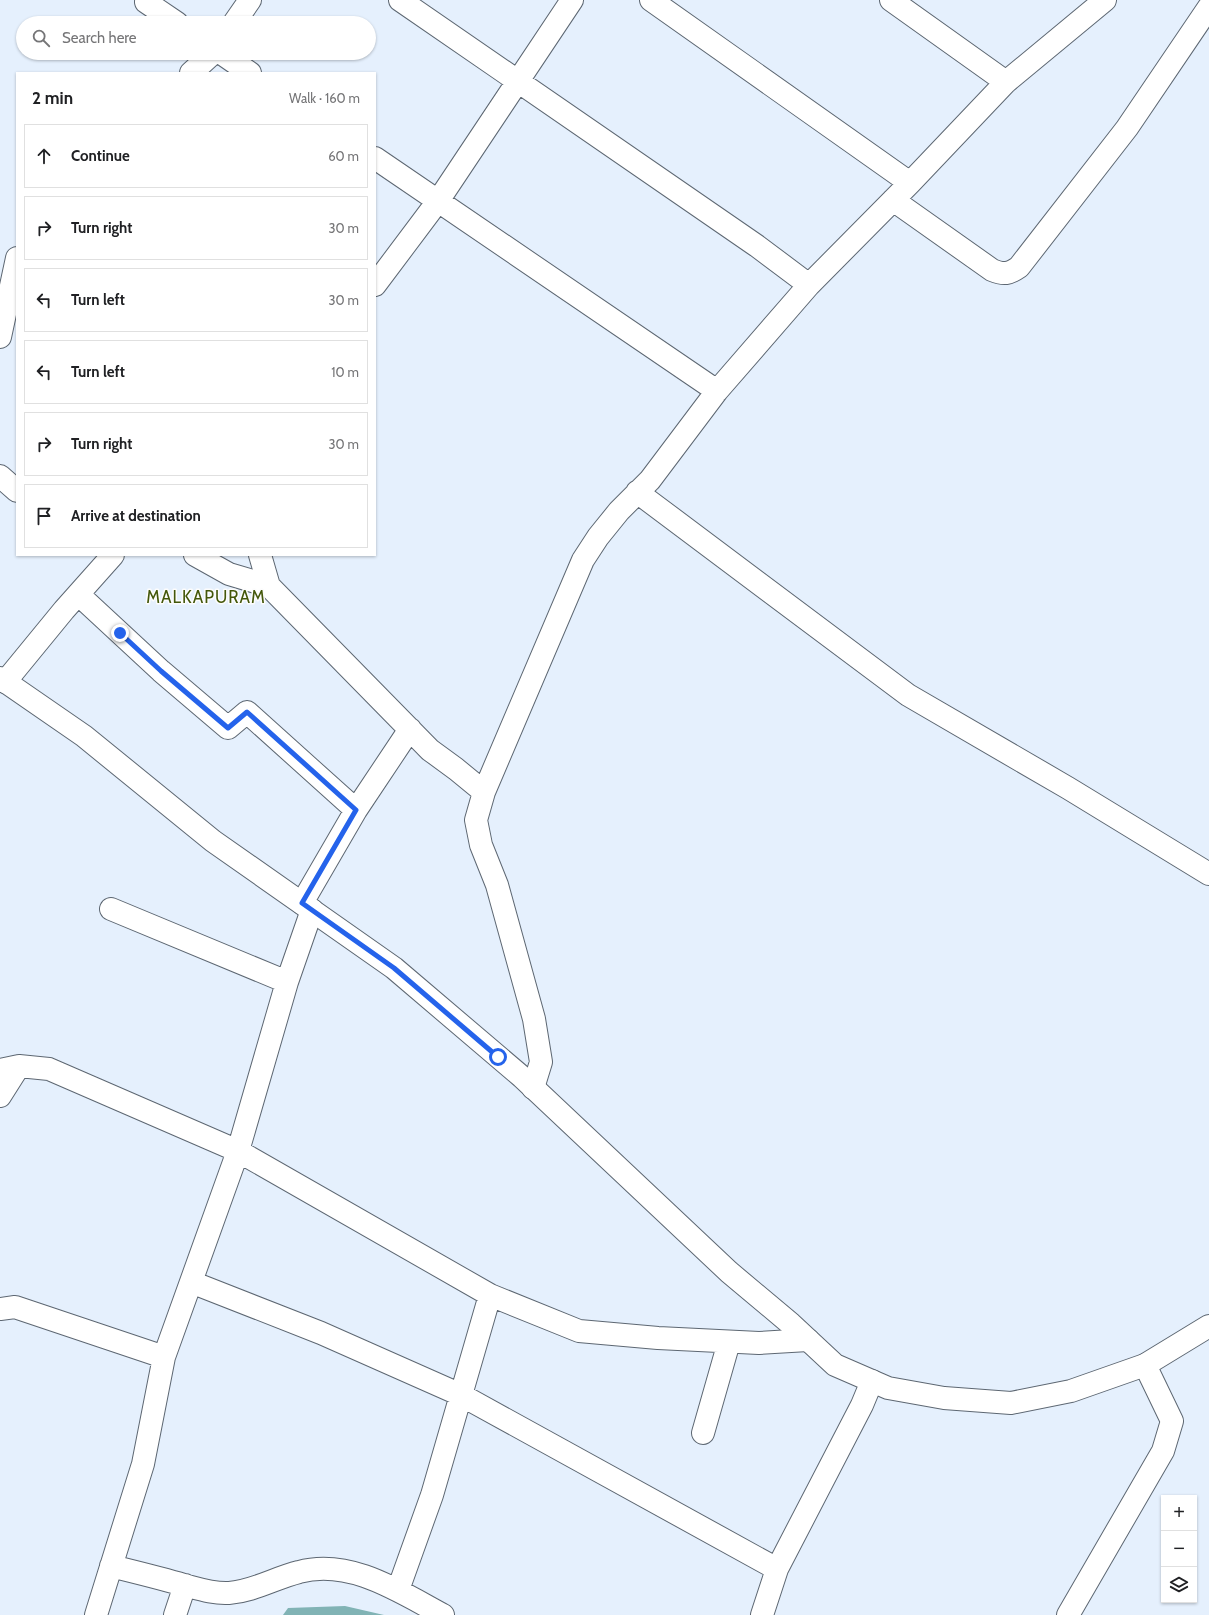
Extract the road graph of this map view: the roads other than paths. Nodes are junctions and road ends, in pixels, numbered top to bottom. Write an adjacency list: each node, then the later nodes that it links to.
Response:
1 (250, 0): 10 (street)
2 (400, 0): 15 (street)
3 (572, 0): 15 (street)
4 (651, 0): 18 (street)
5 (891, 0): 16 (street)
6 (1105, 0): 16 (street)
7 (146, 2): 9 (street)
8 (1209, 7): 19 (street)
9 (167, 16)
10 (239, 16)
11 (205, 60): 13 (street)
12 (231, 60): 14 (street)
13 (192, 72)
14 (249, 72)
15 (518, 80): 20 (street); 23 (street)
16 (1006, 82): 18 (street)
17 (376, 159): 20 (street)
18 (910, 183): 19 (street)
19 (893, 200): 23 (street)
20 (438, 201): 22 (street); 25 (street)
21 (16, 263): 24 (street)
22 (376, 284)
23 (810, 285): 25 (street)
24 (0, 337)
25 (717, 391): 28 (street)
26 (0, 476): 27 (street)
27 (16, 490)
28 (637, 492): 36 (street); 38 (street)
29 (108, 556): 33 (street)
30 (197, 556): 32 (street)
31 (260, 556): 32 (street)
32 (270, 586): 35 (street)
33 (79, 595): 34 (street); 37 (street)
34 (3, 680): 39 (street)
35 (410, 729): 36 (street); 37 (street)
36 (484, 792): 43 (street)
37 (356, 810): 39 (street)
38 (1209, 874)
39 (307, 907): 41 (street); 43 (street)
40 (111, 909): 41 (street)
41 (287, 982): 45 (street)
42 (10, 1068): 44 (street); 45 (street)
43 (533, 1088): 50 (street)
44 (0, 1096)
45 (238, 1151): 46 (street); 47 (street)
46 (191, 1282): 52 (street); 55 (street)
47 (490, 1295): 51 (street); 55 (street)
48 (0, 1309): 52 (street)
49 (1209, 1326): 53 (street)
50 (808, 1340): 51 (street); 54 (street)
51 (729, 1342): 56 (street)
52 (164, 1357): 57 (street)
53 (1145, 1365): 54 (street); 65 (street)
54 (872, 1381): 58 (street)
55 (461, 1395): 58 (street); 60 (street)
56 (703, 1433)
57 (111, 1566): 59 (street); 61 (street)
58 (777, 1569): 64 (street)
59 (185, 1585): 60 (street); 62 (street)
60 (398, 1590): 63 (street)
61 (96, 1615)
62 (175, 1615)
63 (443, 1615)
64 (762, 1615)
65 (1068, 1615)

